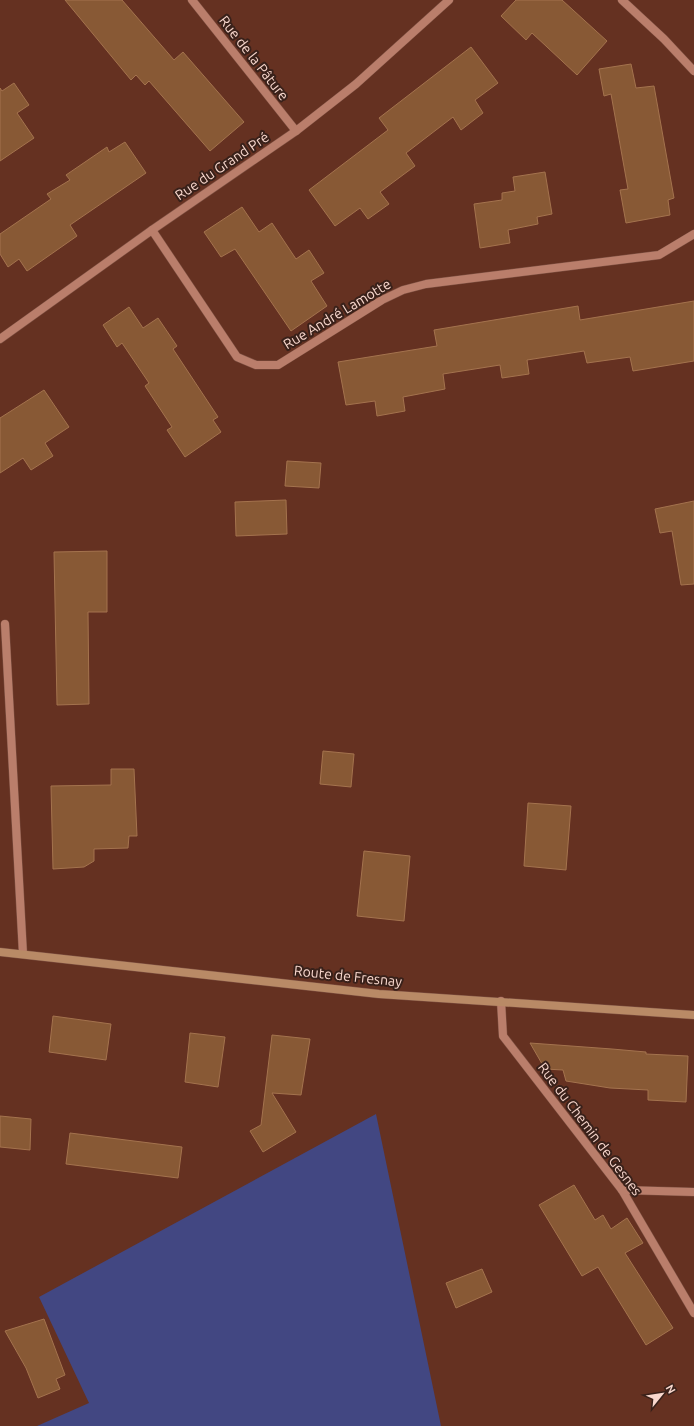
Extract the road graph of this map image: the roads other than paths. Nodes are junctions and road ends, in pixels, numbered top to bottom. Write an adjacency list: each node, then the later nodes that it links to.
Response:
1 (192, 0): 5 (street, Rue de la Pâture)
2 (449, 0): 5 (street, Rue du Grand Pré)
3 (622, 0): 4 (street)
4 (694, 71)
5 (296, 131): 6 (street, Rue du Grand Pré)
6 (152, 230): 7 (street, Rue André Lamotte); 8 (street, Rue du Grand Pré)
7 (694, 234)
8 (0, 339)
9 (5, 624): 11 (street)
10 (0, 952): 11 (street, Route de Fresnay)
11 (23, 954): 12 (street, Route de Fresnay)
12 (501, 1001): 13 (street, Route de Fresnay); 14 (street, Rue du Chemin de Gesnes)
13 (694, 1015)
14 (622, 1190): 15 (street); 16 (street, Rue du Chemin de Gesnes)
15 (694, 1192)
16 (694, 1313)

